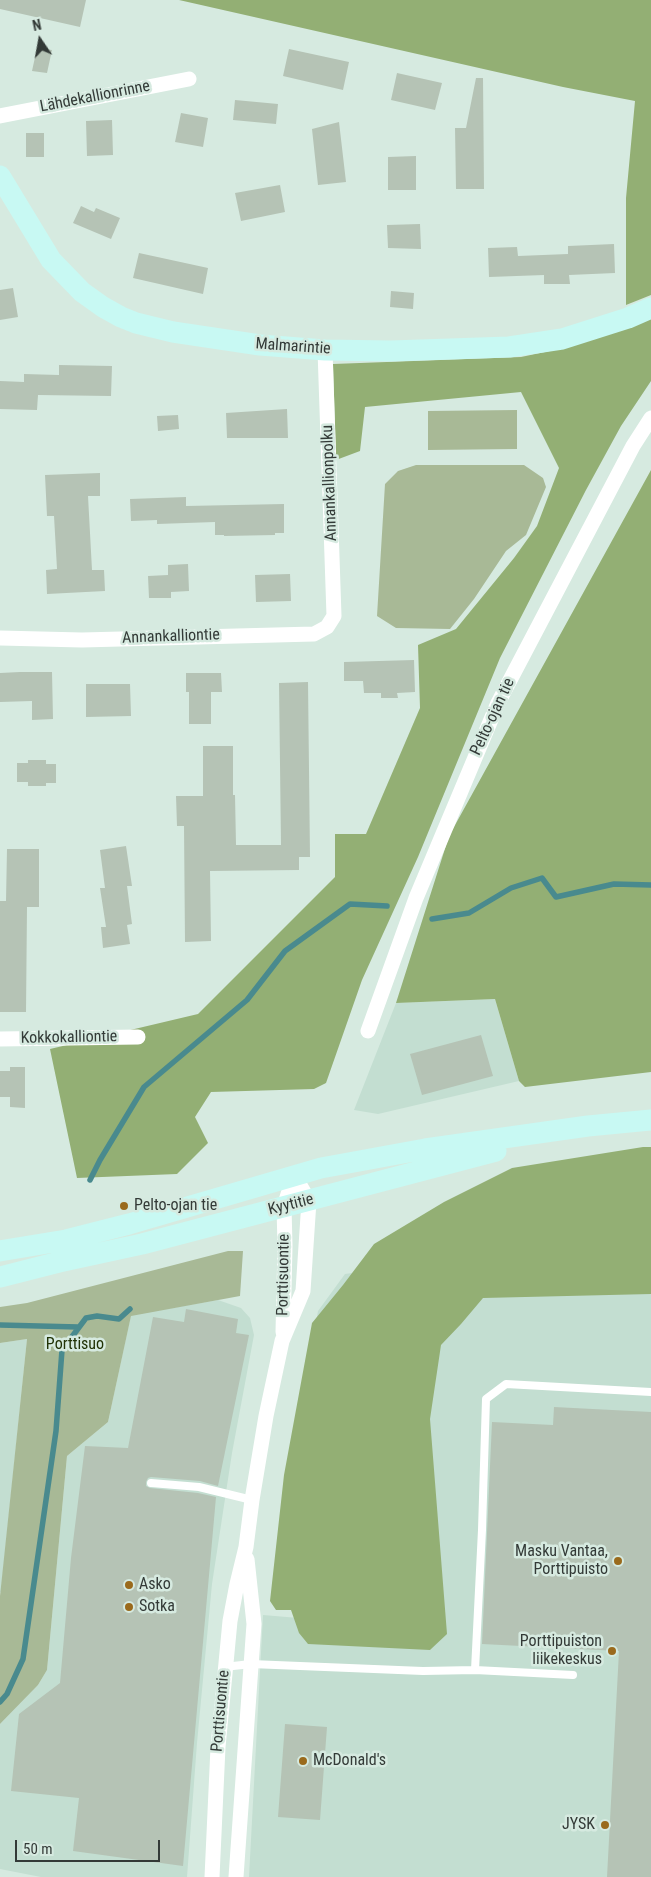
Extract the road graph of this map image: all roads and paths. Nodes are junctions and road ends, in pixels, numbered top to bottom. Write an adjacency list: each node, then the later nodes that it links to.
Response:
1 (189, 78): 2 (street, Lähdekallionrinne)
2 (0, 116)
3 (0, 176): 5 (main road, Malmarintie)
4 (651, 308): 5 (main road, Malmarintie)
5 (325, 350): 7 (street, Annankallionpolku)
6 (651, 418): 9 (street, Pelto-ojan tie)
7 (334, 616): 8 (street, Annankalliontie)
8 (0, 638)
9 (368, 1031)
10 (138, 1037): 11 (street, Kokkokalliontie)
11 (0, 1039)
12 (651, 1120): 13 (main road, Kyytitie)
13 (581, 1128): 14 (main road, Kyytitie); 15 (main road, Kyytitie)
14 (294, 1175): 15 (street); 16 (street, Porttisuontie); 17 (main road, Kyytitie)
15 (309, 1201): 16 (main road, Kyytitie); 19 (street, Porttisuontie)
16 (284, 1207): 18 (main road, Kyytitie); 19 (street, Porttisuontie)
17 (0, 1251)
18 (0, 1277)
19 (282, 1341): 22 (street, Porttisuontie)
20 (651, 1392): 26 (lane)
21 (151, 1483): 22 (lane)
22 (252, 1500): 23 (street, Porttisuontie)
23 (246, 1547): 24 (street, Porttisuontie); 25 (street, Porttisuontie)
24 (251, 1664): 25 (lane); 26 (lane); 29 (street, Porttisuontie)
25 (224, 1667): 28 (street, Porttisuontie)
26 (475, 1670): 27 (lane)
27 (573, 1675)
28 (212, 1877)
29 (236, 1877)

